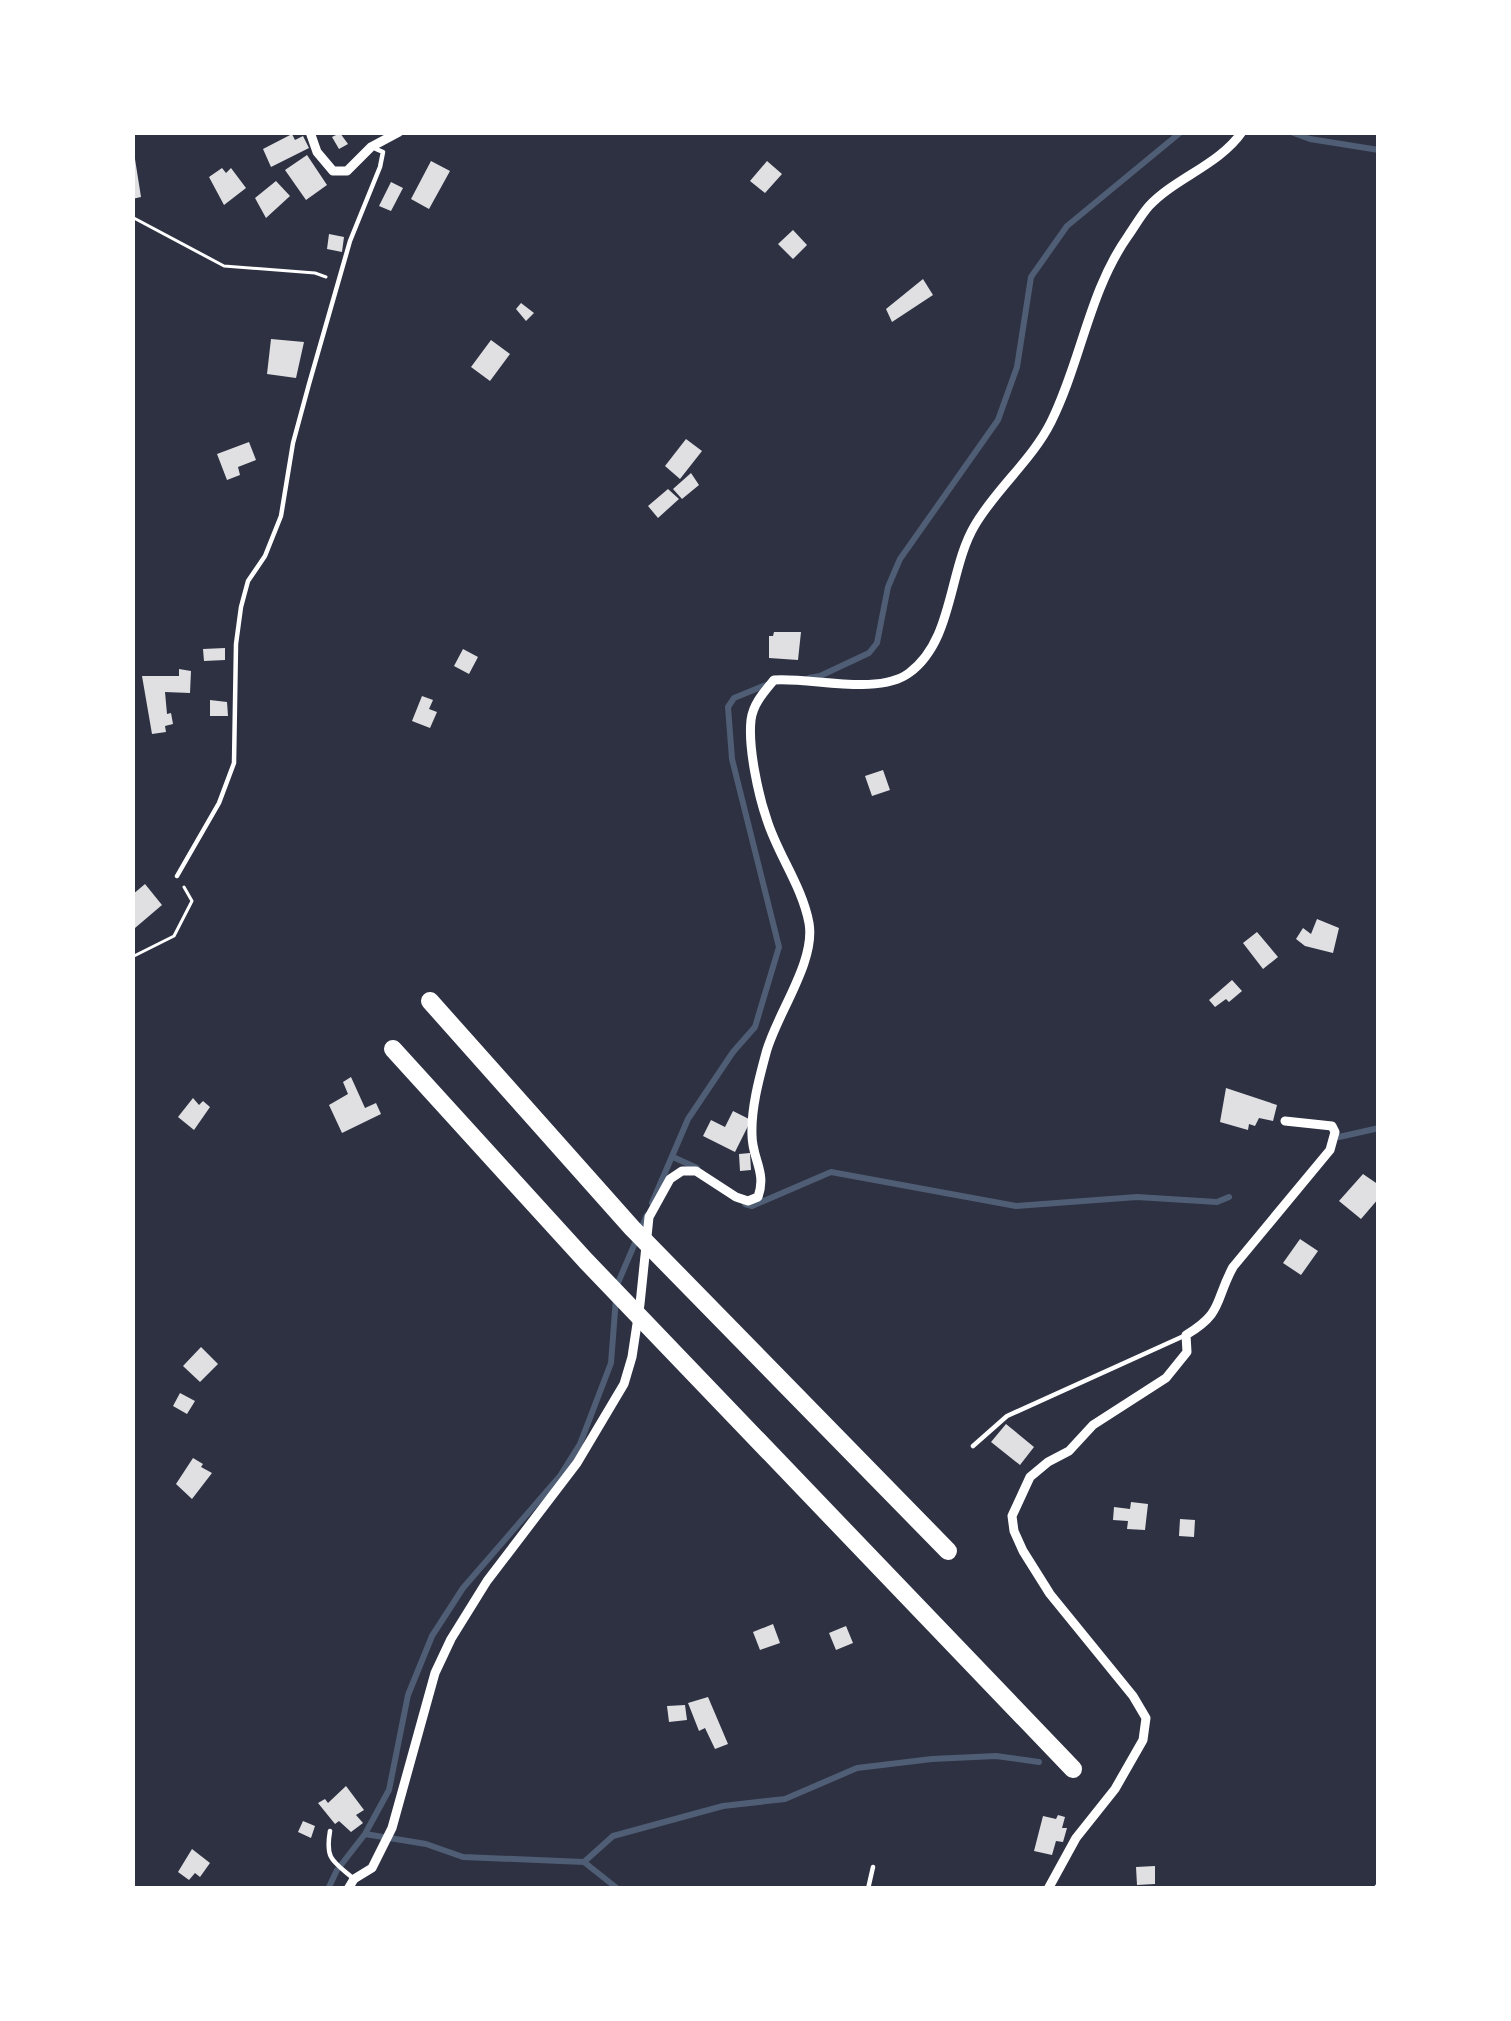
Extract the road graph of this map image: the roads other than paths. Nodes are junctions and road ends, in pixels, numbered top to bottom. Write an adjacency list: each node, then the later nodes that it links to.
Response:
1 (310, 132): 4 (street)
2 (399, 132): 4 (street)
3 (1242, 132): 15 (street)
4 (371, 147): 5 (lane)
5 (177, 875)
6 (430, 1001): 11 (highway)
7 (393, 1049): 12 (highway)
8 (1285, 1121): 9 (street)
9 (1186, 1335): 10 (lane); 17 (street)
10 (973, 1446)
11 (948, 1551)
12 (1072, 1769)
13 (330, 1831): 15 (lane)
14 (873, 1867): 16 (lane)
15 (351, 1884)
16 (868, 1889)
17 (1048, 1889)

